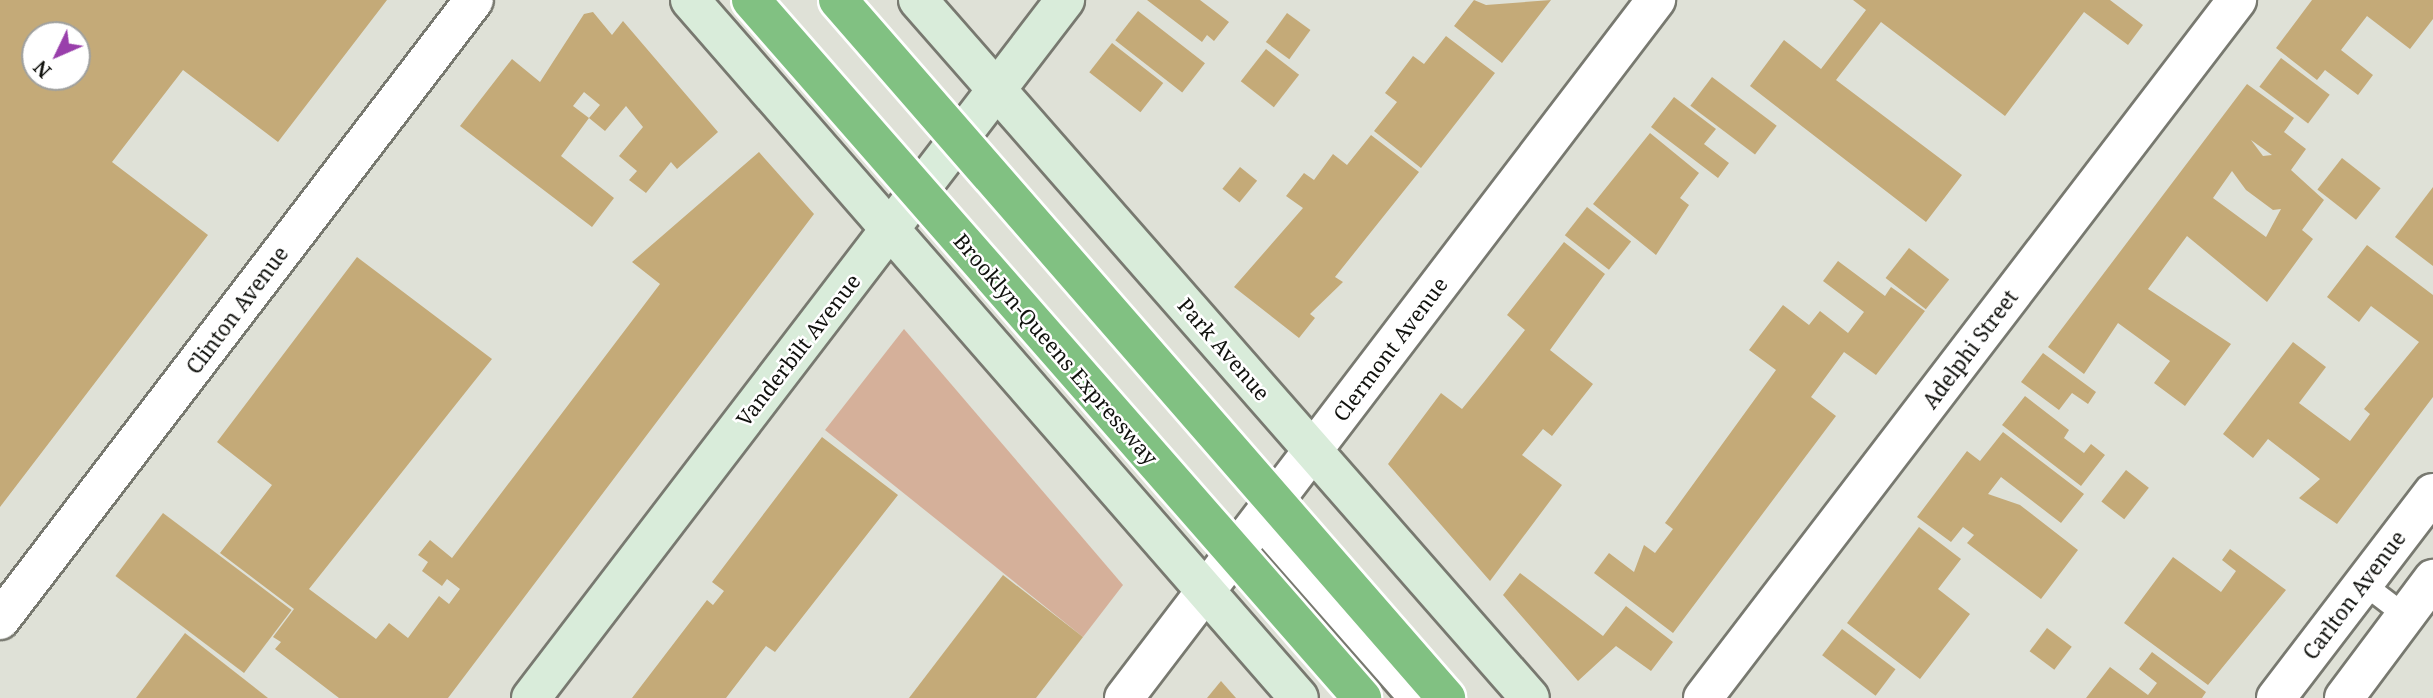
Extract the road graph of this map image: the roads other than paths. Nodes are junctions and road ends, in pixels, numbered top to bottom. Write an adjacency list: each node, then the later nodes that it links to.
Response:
1 (474, 0): 18 (street, Clinton Avenue)
2 (690, 0): 10 (main road)
3 (751, 0): 22 (highway, Brooklyn-Queens Expressway, bridge)
4 (838, 0): 24 (highway, bridge)
5 (918, 0): 9 (main road, Park Avenue)
6 (1065, 0): 9 (main road, Vanderbilt Avenue)
7 (1656, 0): 11 (street, Clermont Avenue)
8 (2237, 0): 26 (street, Adelphi Street)
9 (998, 89): 10 (main road, Vanderbilt Avenue); 11 (main road, Park Avenue)
10 (890, 229): 16 (main road); 19 (main road, Vanderbilt Avenue)
11 (1314, 450): 13 (street, Clermont Avenue); 25 (main road, Park Avenue)
12 (2433, 493): 15 (street, Carlton Avenue)
13 (1256, 525): 16 (street, Clermont Avenue); 23 (lane)
14 (2433, 579): 17 (street)
15 (2364, 584): 17 (lane); 27 (street, Carlton Avenue)
16 (1206, 591): 20 (street, Clermont Avenue); 21 (main road)
17 (2406, 616): 28 (street)
18 (0, 620)
19 (531, 698)
20 (1124, 698)
21 (1299, 698)
22 (1362, 698)
23 (1408, 698)
24 (1446, 698)
25 (1530, 698)
26 (1703, 698)
27 (2276, 698)
28 (2344, 698)

